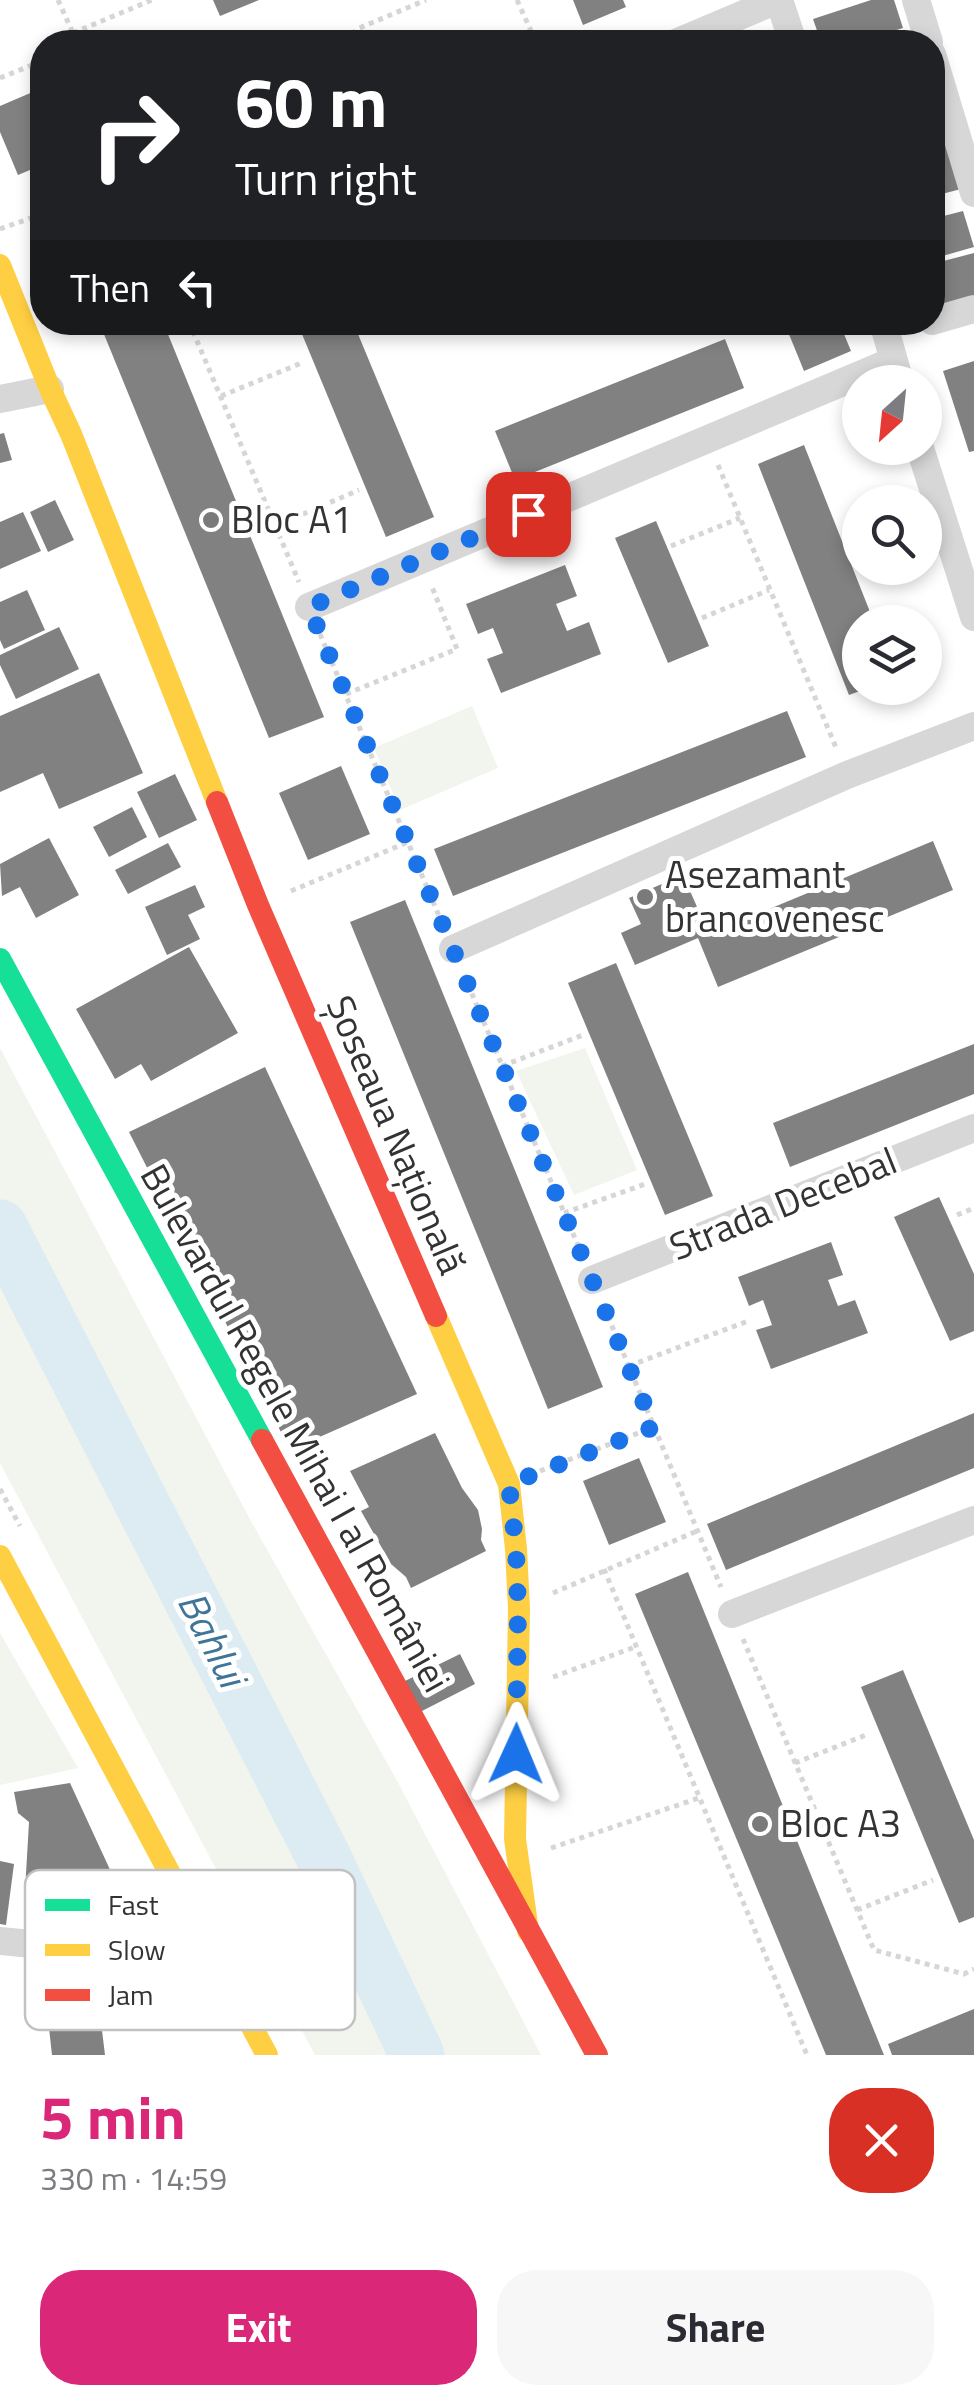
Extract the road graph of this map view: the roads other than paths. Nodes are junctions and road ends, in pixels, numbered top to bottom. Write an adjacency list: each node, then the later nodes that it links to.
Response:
1 (778, 0): 3 (street); 4 (street)
2 (916, 0): 5 (street)
3 (707, 30)
4 (789, 30)
5 (925, 30)
6 (945, 97): 7 (street)
7 (974, 193)
8 (0, 266): 13 (main road, Șoseaua Națională)
9 (974, 309): 10 (street)
10 (945, 318)
11 (912, 335): 12 (street)
12 (891, 350): 16 (street)
13 (50, 389): 14 (street); 27 (main road, Șoseaua Națională)
14 (0, 399)
15 (925, 465): 17 (street)
16 (309, 607)
17 (974, 617)
18 (974, 726): 19 (street)
19 (453, 949)
20 (0, 960): 27 (main road, Bulevardul Regele Mihai I al României)
21 (974, 1128): 22 (street, Strada Decebal)
22 (592, 1280)
23 (974, 1520): 25 (street)
24 (0, 1556): 26 (main road)
25 (732, 1614)
26 (168, 1870)
27 (528, 1931): 32 (main road, Șoseaua Națională)
28 (0, 1941): 29 (street)
29 (25, 1943)
30 (254, 2030): 31 (main road)
31 (267, 2055)
32 (598, 2055)

